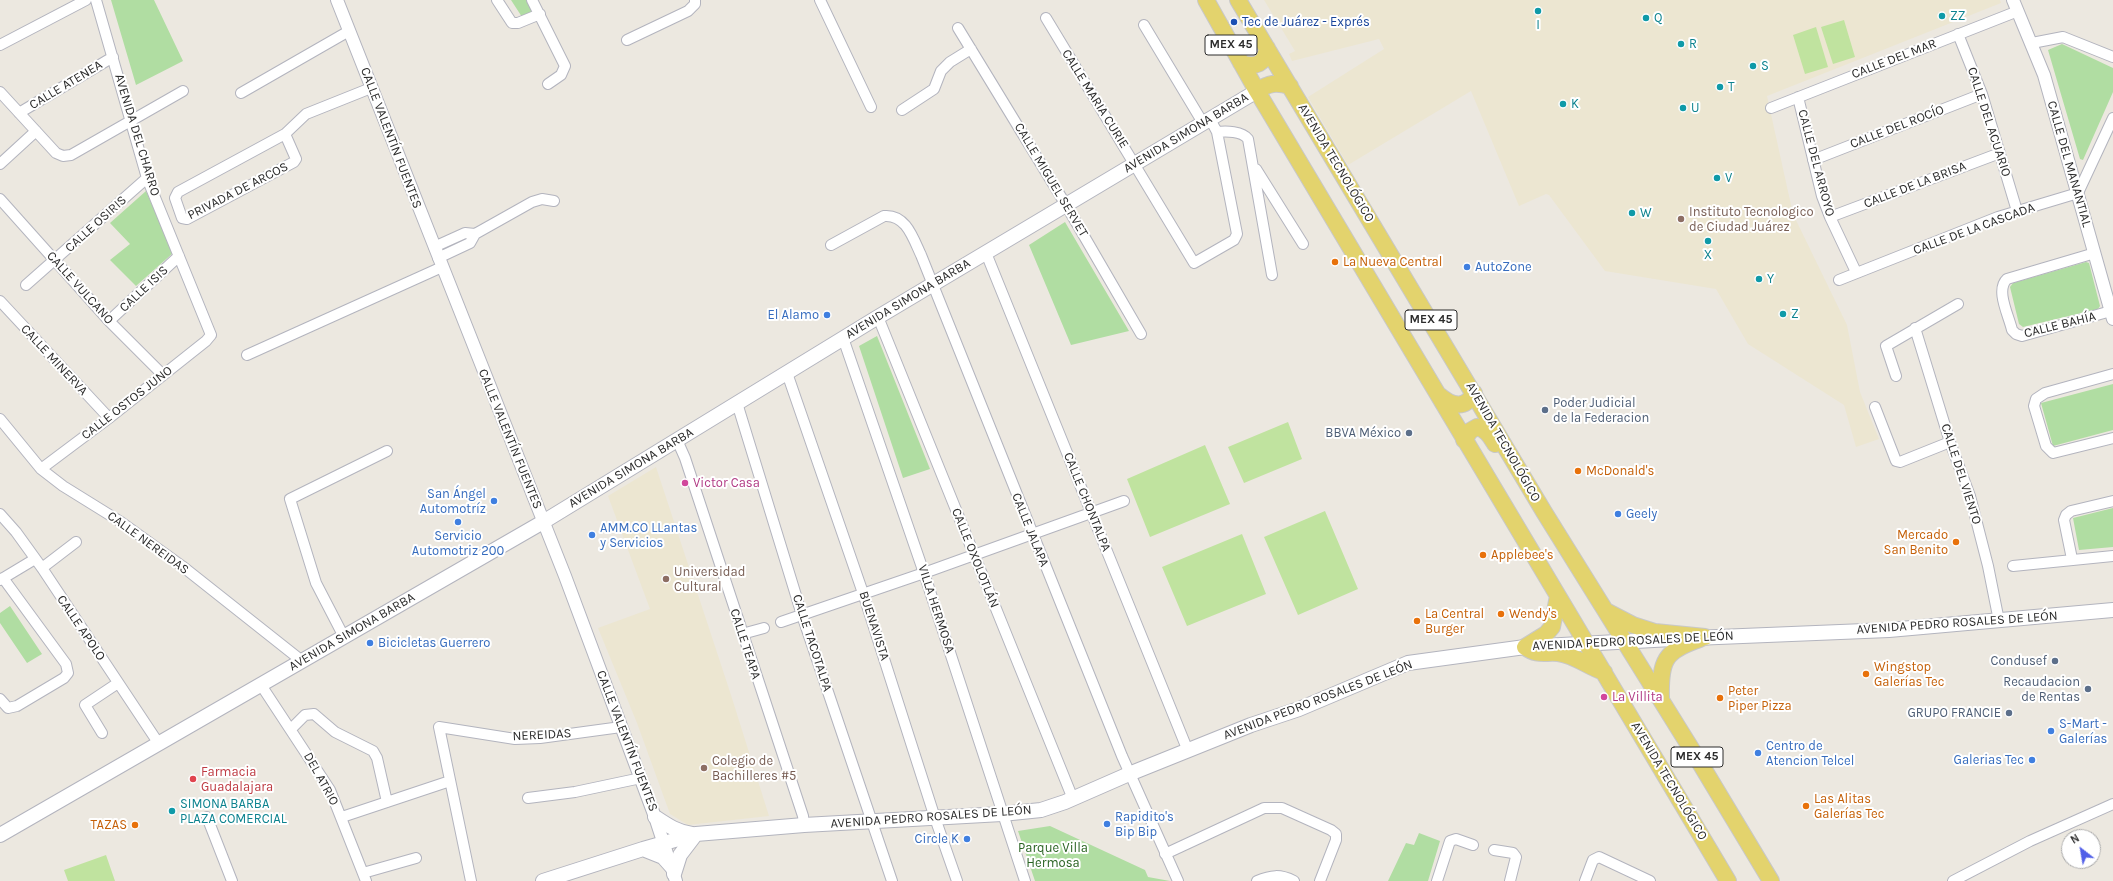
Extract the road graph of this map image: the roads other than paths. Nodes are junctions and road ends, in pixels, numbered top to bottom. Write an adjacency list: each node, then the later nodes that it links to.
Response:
1 (86, 0): 20 (street)
2 (96, 0): 23 (street, AVENIDA DEL CHARRO)
3 (337, 0): 16 (street, CALLE VALENTÍN FUENTES)
4 (497, 0): 12 (street)
5 (532, 0): 12 (street)
6 (695, 0): 18 (street)
7 (820, 0): 35 (street)
8 (1194, 0): 30 (main road)
9 (1206, 0): 25 (main road, AVENIDA TECNOLÓGICO / MEX 45)
10 (1238, 0): 21 (main road, AVENIDA TECNOLÓGICO / MEX 45)
11 (2016, 5): 17 (street, CALLE DEL MAR); 19 (street, CALLE DEL MANANTIAL)
12 (540, 14): 26 (street)
13 (1046, 18): 47 (street, CALLE MARIA CURIE)
14 (1144, 25): 41 (street)
15 (958, 28): 22 (street, CALLE MIGUEL SERVET)
16 (349, 31): 28 (street, CALLE VALENTÍN FUENTES); 32 (street)
17 (1958, 34): 33 (street, CALLE DEL ACUARIO); 34 (street, CALLE DEL MAR)
18 (627, 40)
19 (2032, 43): 24 (street); 50 (street, CALLE DEL MANANTIAL)
20 (0, 45)
21 (1267, 48): 25 (main road); 27 (main road, AVENIDA TECNOLÓGICO / MEX 45)
22 (971, 49): 37 (street); 53 (street, CALLE MIGUEL SERVET)
23 (113, 57): 38 (street, CALLE ATENEA); 40 (street, AVENIDA DEL CHARRO)
24 (2113, 57)
25 (1241, 63): 30 (main road, AVENIDA TECNOLÓGICO / MEX 45)
26 (548, 84)
27 (1290, 86): 30 (main road); 82 (main road, AVENIDA TECNOLÓGICO / MEX 45)
28 (371, 88): 43 (street, PRIVADA DE ARCOS); 61 (street, CALLE VALENTÍN FUENTES)
29 (183, 91): 40 (street)
30 (1257, 91): 41 (main road, AVENIDA SIMONA BARBA); 83 (main road, AVENIDA TECNOLÓGICO / MEX 45)
31 (0, 92): 38 (street)
32 (241, 93)
33 (1982, 94): 44 (street, CALLE DEL ACUARIO); 45 (street, CALLE DEL ROCÍO)
34 (1798, 97): 36 (street, CALLE DEL MAR); 45 (street, CALLE DEL ARROYO)
35 (871, 107)
36 (1771, 108)
37 (902, 110)
38 (19, 113): 42 (street)
39 (2113, 118): 50 (street)
40 (131, 120): 42 (street); 49 (street, AVENIDA DEL CHARRO)
41 (1210, 125): 47 (main road, AVENIDA SIMONA BARBA); 47 (street, CALLE MARIA CURIE); 48 (street)
42 (36, 131): 46 (street)
43 (285, 134): 43 (street, PRIVADA DE ARCOS)
44 (2000, 153): 54 (street, CALLE DEL ACUARIO); 55 (street, CALLE DE LA BRISA)
45 (1813, 160): 55 (street, CALLE DEL ARROYO)
46 (0, 164)
47 (1135, 164): 53 (main road, AVENIDA SIMONA BARBA)
48 (1253, 164): 56 (street); 64 (street)
49 (147, 178): 60 (street, AVENIDA DEL CHARRO); 62 (street, CALLE OSIRIS)
50 (2078, 193): 54 (street, CALLE DE LA CASCADA); 59 (street, CALLE DEL MANANTIAL)
51 (0, 199): 62 (street, CALLE VULCANO)
52 (554, 201): 61 (street)
53 (1066, 205): 58 (main road, AVENIDA SIMONA BARBA); 74 (street, CALLE MIGUEL SERVET)
54 (2017, 211): 63 (street, CALLE DE LA CASCADA)
55 (1830, 217): 63 (street, CALLE DEL ARROYO)
56 (1303, 244)
57 (831, 245): 67 (street, CALLE JALAPA)
58 (986, 253): 67 (main road, AVENIDA SIMONA BARBA); 97 (street, CALLE CHONTALPA)
59 (2095, 253): 70 (street, CALLE DEL MANANTIAL); 70 (street, CALLE BAHÍA)
60 (179, 256): 72 (street, CALLE ISIS); 75 (street, AVENIDA DEL CHARRO)
61 (438, 257): 77 (street); 98 (street, CALLE VALENTÍN FUENTES)
62 (56, 260): 66 (street, CALLE OSIRIS); 72 (street, CALLE VULCANO)
63 (1856, 272): 65 (street, CALLE DE LA CASCADA)
64 (1272, 275)
65 (1839, 280)
66 (26, 285)
67 (932, 285): 71 (main road, AVENIDA SIMONA BARBA); 100 (street, CALLE JALAPA)
68 (0, 301): 86 (street, CALLE MINERVA)
69 (1958, 304): 73 (street)
70 (2112, 315)
71 (878, 317): 76 (main road, AVENIDA SIMONA BARBA); 102 (street, CALLE OXOLOTLÁN)
72 (109, 321): 80 (street, CALLE VULCANO)
73 (1915, 328): 81 (street); 91 (street, CALLE DEL VIENTO)
74 (1141, 334)
75 (211, 335): 80 (street, CALLE OSTOS JUNO)
76 (843, 338): 78 (main road, AVENIDA SIMONA BARBA); 108 (street, VILLA HERMOSA)
77 (247, 355)
78 (787, 373): 84 (main road, AVENIDA SIMONA BARBA); 110 (street, BUENAVISTA)
79 (2113, 374): 88 (street)
80 (162, 375): 86 (street, CALLE OSTOS JUNO)
81 (1896, 376)
82 (1474, 393): 83 (main road); 99 (main road, AVENIDA TECNOLÓGICO / MEX 45)
83 (1438, 394): 90 (main road, AVENIDA TECNOLÓGICO / MEX 45)
84 (737, 403): 89 (main road, AVENIDA SIMONA BARBA); 114 (street, CALLE TACOTALPA)
85 (1875, 408): 91 (street)
86 (109, 418): 93 (street, CALLE OSTOS JUNO)
87 (0, 419): 93 (street, CALLE NEREIDAS)
88 (2113, 438)
89 (677, 440): 98 (main road, AVENIDA SIMONA BARBA); 118 (street, CALLE TEAPA)
90 (1464, 440): 99 (main road); 111 (main road, AVENIDA TECNOLÓGICO / MEX 45)
91 (1950, 442): 115 (street, CALLE DEL VIENTO)
92 (387, 451): 119 (street)
93 (41, 469): 124 (street, CALLE NEREIDAS)
94 (1124, 501): 97 (street)
95 (2113, 501): 105 (street)
96 (0, 514): 104 (street, CALLE APOLO)
97 (1092, 514): 100 (street); 134 (street, CALLE CHONTALPA)
98 (543, 522): 119 (main road, AVENIDA SIMONA BARBA); 130 (street, CALLE VALENTÍN FUENTES)
99 (1556, 532): 113 (main road, AVENIDA TECNOLÓGICO / MEX 45)
100 (1031, 534): 102 (street); 135 (street, CALLE JALAPA)
101 (76, 542): 107 (street)
102 (974, 555): 108 (street); 139 (street, CALLE OXOLOTLÁN)
103 (2113, 556): 105 (street)
104 (35, 559): 107 (street, CALLE APOLO); 109 (street)
105 (2072, 559): 106 (street)
106 (2013, 566)
107 (42, 568): 126 (street, CALLE APOLO)
108 (924, 573): 110 (street); 142 (street, VILLA HERMOSA)
109 (1, 579): 128 (street)
110 (863, 593): 114 (street); 146 (street, BUENAVISTA)
111 (1558, 596): 122 (main road, AVENIDA TECNOLÓGICO / MEX 45); 123 (main road)
112 (2113, 610): 115 (main road, AVENIDA PEDRO ROSALES DE LEÓN)
113 (1606, 611): 120 (main road); 121 (main road, AVENIDA TECNOLÓGICO / MEX 45)
114 (802, 615): 116 (street); 147 (street, CALLE TACOTALPA)
115 (1999, 621): 120 (main road, AVENIDA PEDRO ROSALES DE LEÓN)
116 (781, 622)
117 (764, 628): 118 (street)
118 (742, 634): 148 (street, CALLE TEAPA)
119 (344, 637): 124 (main road, AVENIDA SIMONA BARBA)
120 (1706, 637): 121 (main road, AVENIDA PEDRO ROSALES DE LEÓN); 129 (main road)
121 (1624, 641): 122 (main road, AVENIDA PEDRO ROSALES DE LEÓN); 129 (main road, AVENIDA TECNOLÓGICO / MEX 45)
122 (1587, 644): 123 (main road, AVENIDA PEDRO ROSALES DE LEÓN); 125 (main road, AVENIDA TECNOLÓGICO / MEX 45)
123 (1525, 647): 125 (main road); 134 (main road, AVENIDA PEDRO ROSALES DE LEÓN)
124 (302, 661): 127 (main road, AVENIDA SIMONA BARBA)
125 (1604, 672): 174 (main road, AVENIDA TECNOLÓGICO / MEX 45)
126 (118, 683): 132 (street); 133 (street, CALLE APOLO)
127 (261, 686): 131 (street, DEL ATRIO); 133 (main road, AVENIDA SIMONA BARBA)
128 (0, 699)
129 (1662, 700): 175 (main road, AVENIDA TECNOLÓGICO / MEX 45)
130 (621, 727): 136 (street, CALLE VALENTÍN FUENTES); 137 (street, NEREIDAS)
131 (291, 729): 140 (street); 144 (street, DEL ATRIO)
132 (102, 733)
133 (159, 744): 150 (main road, AVENIDA SIMONA BARBA)
134 (1188, 751): 135 (main road, AVENIDA PEDRO ROSALES DE LEÓN)
135 (1129, 774): 139 (main road, AVENIDA PEDRO ROSALES DE LEÓN); 155 (street, CALLE JALAPA)
136 (641, 778): 138 (street); 145 (street, CALLE VALENTÍN FUENTES)
137 (450, 781): 140 (street); 161 (street)
138 (528, 798)
139 (1073, 799): 142 (main road, AVENIDA PEDRO ROSALES DE LEÓN)
140 (387, 802): 144 (street)
141 (2113, 804): 176 (street)
142 (1002, 814): 146 (main road, AVENIDA PEDRO ROSALES DE LEÓN); 165 (street, VILLA HERMOSA)
143 (207, 817): 160 (street)
144 (342, 817): 158 (street, DEL ATRIO)
145 (655, 817): 149 (main road); 151 (street, CALLE VALENTÍN FUENTES)
146 (935, 818): 147 (main road, AVENIDA PEDRO ROSALES DE LEÓN); 164 (street, BUENAVISTA)
147 (871, 822): 148 (main road, AVENIDA PEDRO ROSALES DE LEÓN); 163 (street, CALLE TACOTALPA)
148 (804, 825): 149 (main road, AVENIDA PEDRO ROSALES DE LEÓN)
149 (696, 834): 151 (main road, AVENIDA PEDRO ROSALES DE LEÓN); 157 (main road)
150 (0, 835)
151 (663, 842): 153 (main road, AVENIDA PEDRO ROSALES DE LEÓN); 157 (street, CALLE VALENTÍN FUENTES)
152 (1473, 845): 170 (street)
153 (642, 848): 157 (main road); 159 (main road, AVENIDA PEDRO ROSALES DE LEÓN)
154 (1494, 850): 171 (street)
155 (1165, 854): 166 (street, CALLE JALAPA); 169 (street)
156 (416, 858): 158 (street)
157 (674, 874)
158 (365, 877)
159 (560, 878): 162 (main road, AVENIDA PEDRO ROSALES DE LEÓN)
160 (232, 881)
161 (471, 881)
162 (543, 881)
163 (892, 881)
164 (957, 881)
165 (1025, 881)
166 (1178, 881)
167 (1257, 881): 168 (street)
168 (1294, 881)
169 (1320, 881)
170 (1437, 881)
171 (1510, 881)
172 (1585, 881): 173 (street)
173 (1650, 881)
174 (1728, 881)
175 (1771, 881)
176 (1953, 881)

